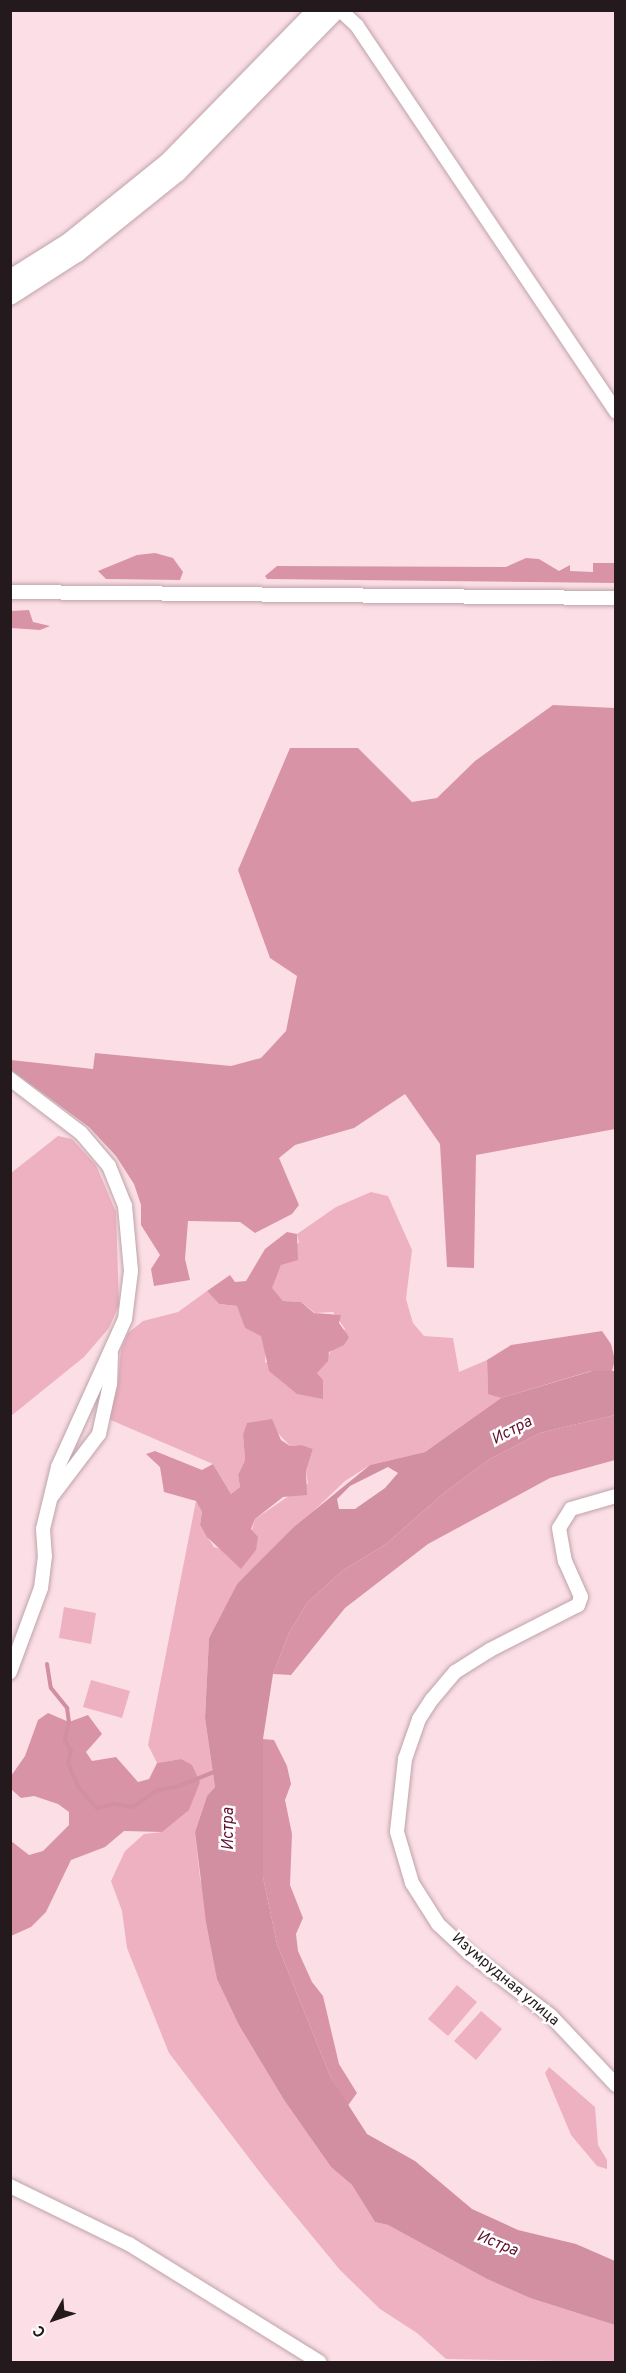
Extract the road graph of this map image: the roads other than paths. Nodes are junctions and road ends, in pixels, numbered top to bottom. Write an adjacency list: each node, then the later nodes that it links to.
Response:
1 (317, 10): 4 (main road)
2 (336, 10): 5 (main road)
3 (340, 10): 6 (street)
4 (10, 279)
5 (10, 296)
6 (615, 412)
7 (10, 592): 8 (street)
8 (615, 598)
9 (10, 1079): 10 (street)
10 (111, 1344): 12 (street); 12 (street)
11 (615, 1496): 15 (street, Изумрудная улица)
12 (50, 1498): 13 (street)
13 (16, 1641): 14 (street)
14 (10, 1672)
15 (615, 2085)
16 (10, 2186): 17 (street)
17 (319, 2362)

